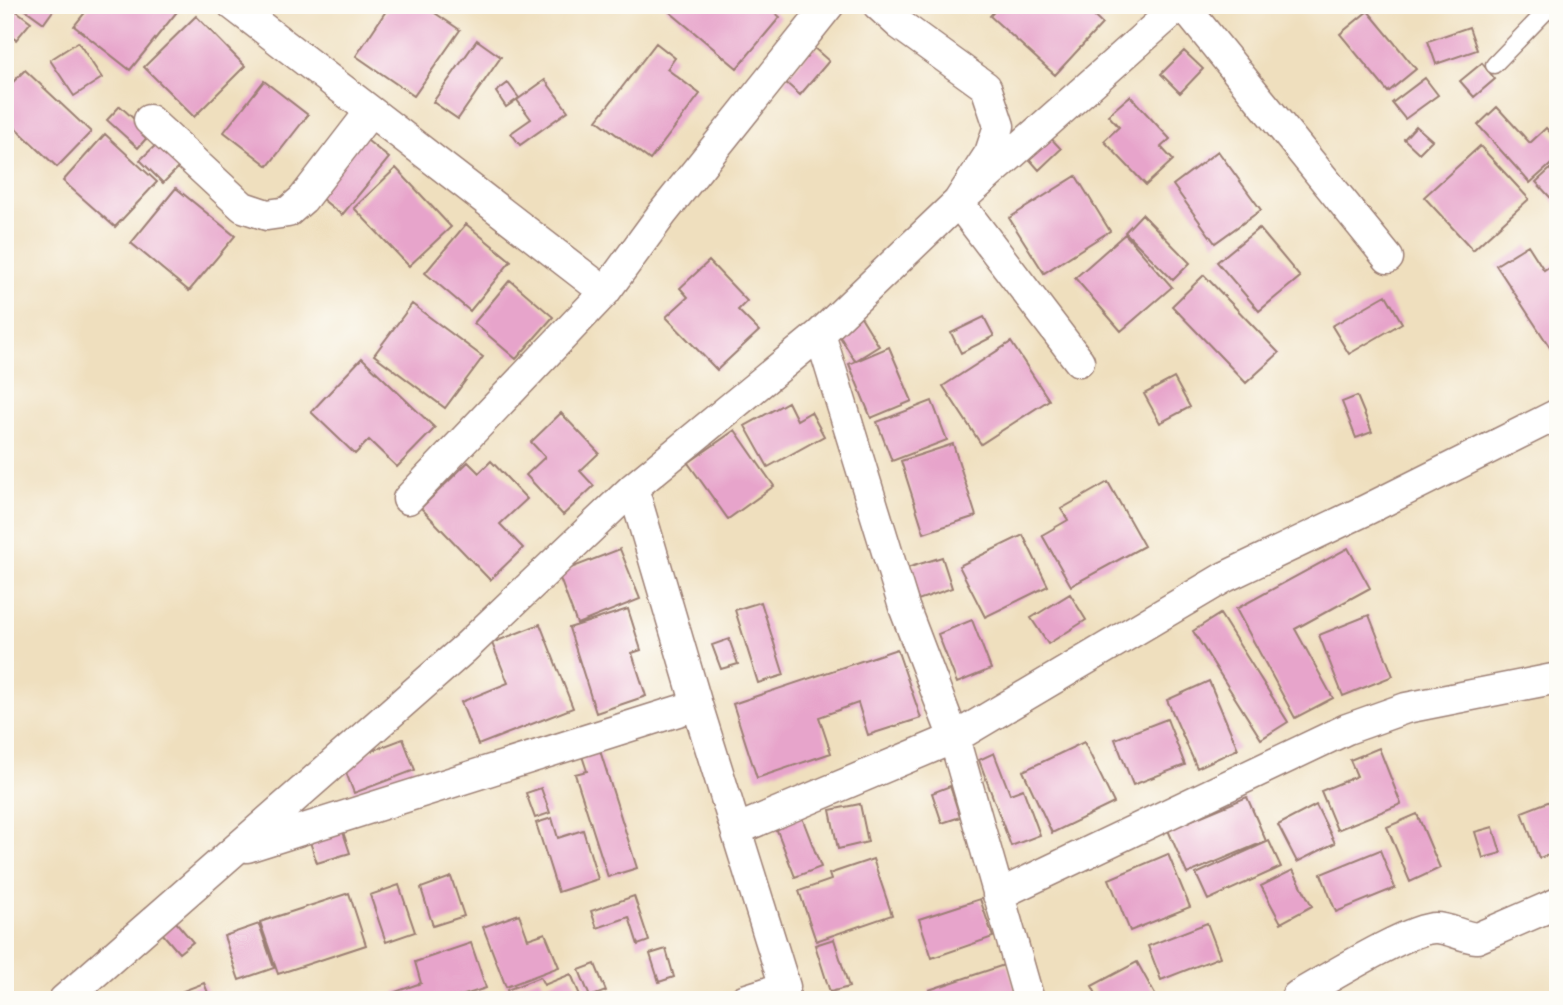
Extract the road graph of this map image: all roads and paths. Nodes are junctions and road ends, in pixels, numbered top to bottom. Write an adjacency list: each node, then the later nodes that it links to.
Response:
1 (233, 5): 7 (street)
2 (829, 5): 11 (street)
3 (878, 5): 9 (street)
4 (1181, 5): 9 (street); 10 (street)
5 (1552, 5): 6 (lane)
6 (1494, 65)
7 (370, 112): 8 (street); 11 (street)
8 (149, 120)
9 (958, 202): 12 (street); 13 (street)
10 (1388, 258)
11 (605, 292): 16 (street)
12 (820, 334): 15 (street); 19 (street)
13 (1079, 360)
14 (1558, 414): 19 (street)
15 (633, 488): 18 (street); 21 (street)
16 (408, 499)
17 (1558, 678): 22 (street)
18 (697, 705): 20 (street); 21 (street)
19 (954, 738): 20 (street); 22 (street)
20 (736, 830): 24 (street)
21 (236, 851): 25 (street)
22 (998, 895): 27 (street)
23 (1558, 903): 28 (street)
24 (788, 993): 26 (street)
25 (64, 1000)
26 (744, 1000)
27 (1028, 1000)
28 (1295, 1000)

